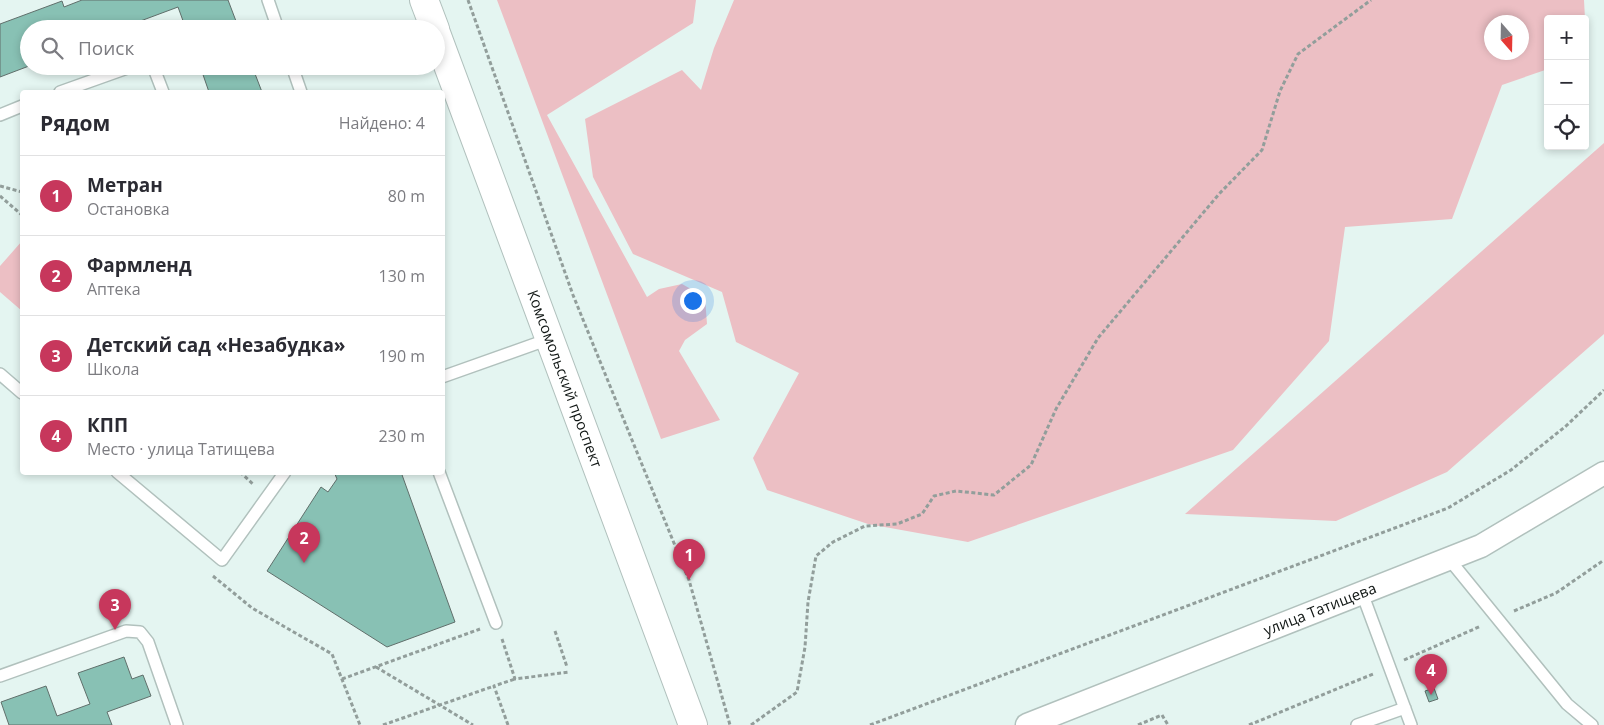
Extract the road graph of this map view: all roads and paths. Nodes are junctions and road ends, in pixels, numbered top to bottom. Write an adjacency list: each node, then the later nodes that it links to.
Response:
1 (268, 0): 5 (lane)
2 (424, 0): 6 (street)
3 (468, 0): 52 (path)
4 (1371, 0): 53 (path)
5 (275, 20)
6 (432, 20)
7 (445, 57): 20 (street, Комсомольский проспект)
8 (108, 75): 11 (lane)
9 (156, 75): 12 (lane)
10 (295, 75): 13 (lane)
11 (66, 90)
12 (162, 90)
13 (300, 90)
14 (20, 107): 15 (lane)
15 (0, 115)
16 (0, 186): 17 (path)
17 (20, 191)
18 (0, 196): 19 (path)
19 (20, 213)
20 (549, 338): 22 (lane); 51 (street, Комсомольский проспект)
21 (0, 374): 24 (lane)
22 (445, 376)
23 (1604, 390): 54 (path)
24 (20, 391)
25 (1604, 473): 29 (street, улица Татищева)
26 (121, 475): 30 (lane)
27 (283, 475): 30 (lane)
28 (440, 475): 34 (lane)
29 (1449, 559): 32 (street, улица Татищева); 33 (lane)
30 (222, 560): 41 (path)
31 (1604, 560): 33 (path)
32 (1362, 592): 37 (lane); 55 (street, улица Татищева)
33 (1497, 619): 37 (path); 61 (lane)
34 (496, 624): 36 (path); 42 (path)
35 (555, 631): 38 (path)
36 (376, 666): 41 (path); 44 (path)
37 (1390, 666): 45 (lane); 58 (path)
38 (567, 667)
39 (569, 672): 42 (path)
40 (0, 676): 46 (lane)
41 (342, 679): 47 (path)
42 (515, 679): 43 (path)
43 (494, 686): 44 (path); 50 (path)
44 (438, 704): 48 (path); 49 (path)
45 (1405, 708): 59 (lane); 60 (lane)
46 (177, 725)
47 (360, 725)
48 (383, 725)
49 (473, 725)
50 (508, 725)
51 (693, 725)
52 (730, 725)
53 (751, 725)
54 (870, 725)
55 (1027, 725)
56 (1138, 725): 57 (path)
57 (1168, 725)
58 (1249, 725)
59 (1357, 725)
60 (1411, 725)
61 (1592, 725)

